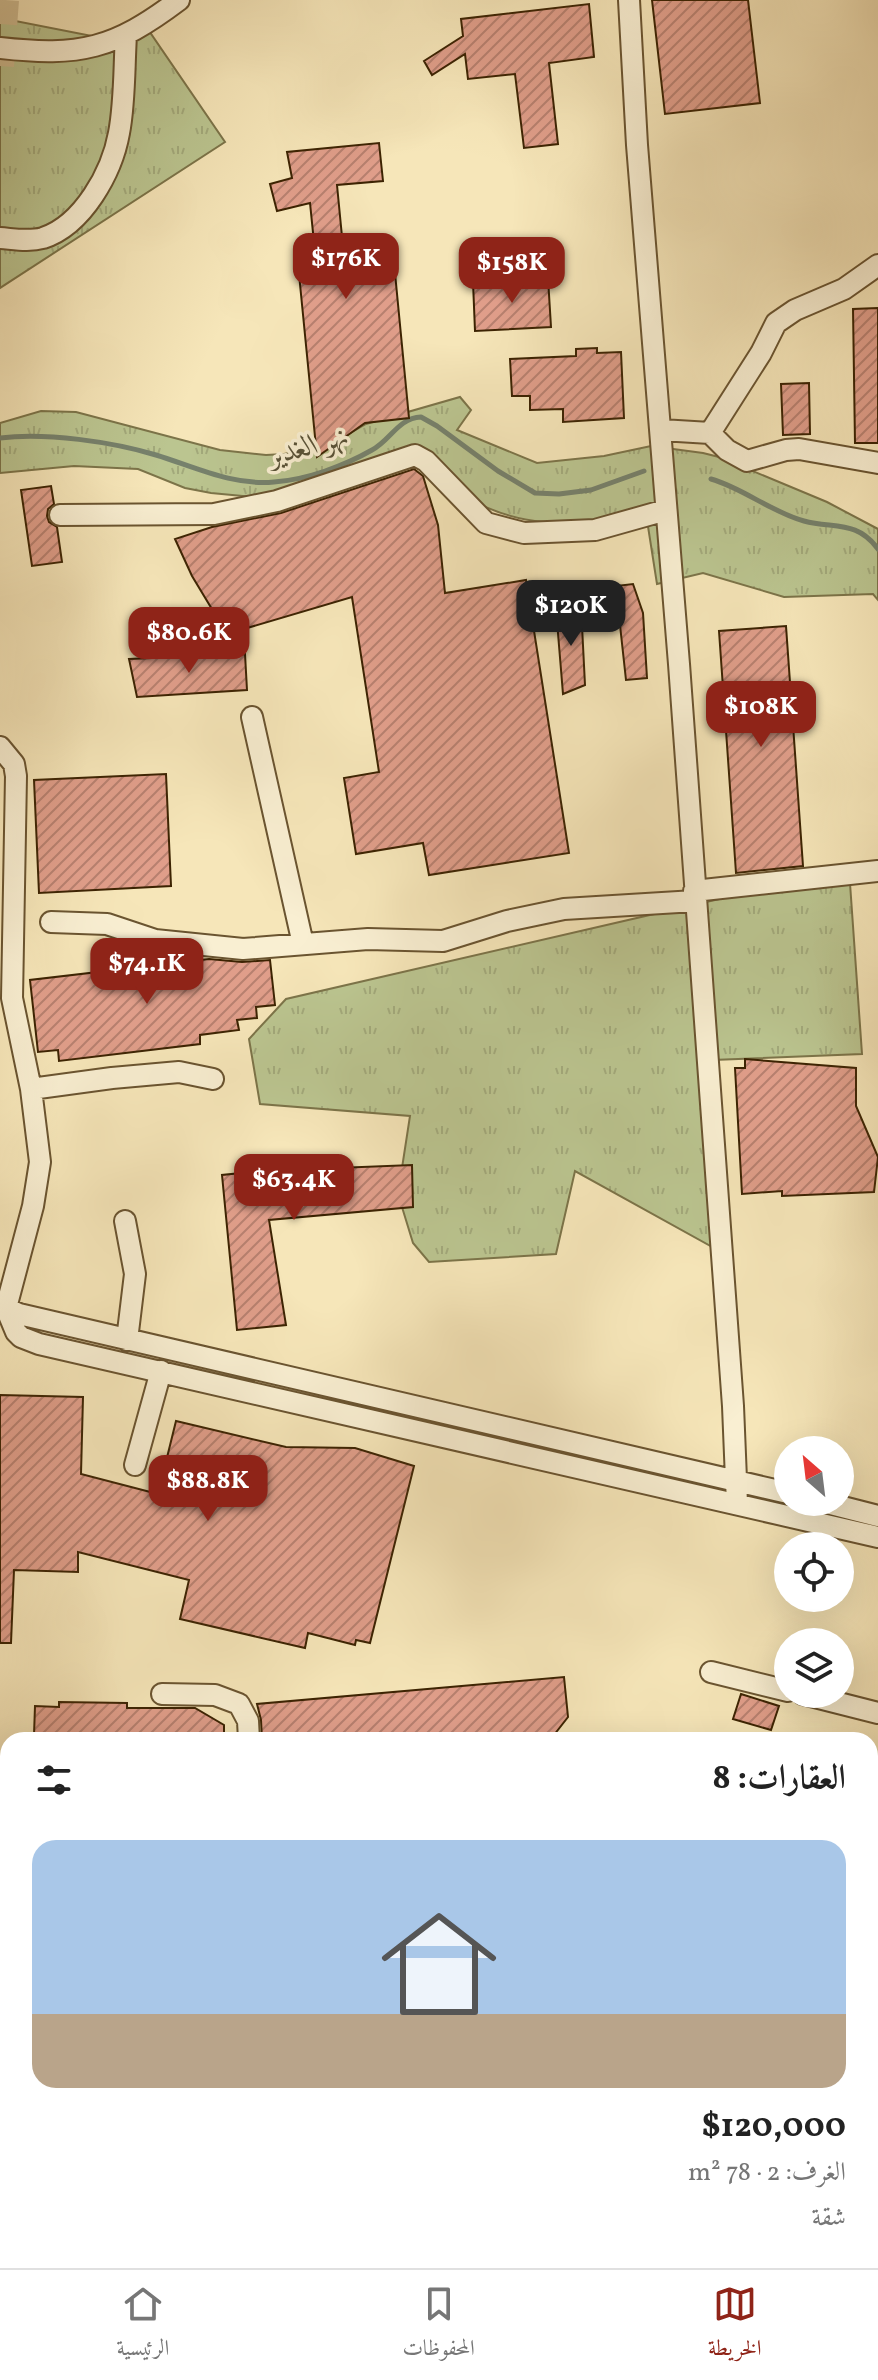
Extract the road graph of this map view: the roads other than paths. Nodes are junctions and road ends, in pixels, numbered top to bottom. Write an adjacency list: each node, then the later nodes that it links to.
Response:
1 (179, 0): 3 (street)
2 (629, 0): 7 (street)
3 (126, 35): 4 (street); 5 (street)
4 (0, 48)
5 (0, 238)
6 (878, 265): 8 (street)
7 (661, 430): 8 (street); 10 (street)
8 (710, 433): 9 (street)
9 (878, 463)
10 (666, 510): 11 (street); 15 (street)
11 (60, 515)
12 (252, 717): 17 (street)
13 (0, 747): 19 (street)
14 (878, 871): 15 (street)
15 (695, 896): 17 (street); 29 (street)
16 (51, 922): 17 (street)
17 (303, 944)
18 (213, 1079): 19 (street)
19 (31, 1089): 21 (street)
20 (125, 1221): 22 (street)
21 (6, 1308): 22 (street); 25 (street)
22 (127, 1340): 23 (street)
23 (151, 1345): 24 (street); 25 (street)
24 (184, 1353): 25 (street); 26 (street)
25 (161, 1371): 27 (street); 28 (street)
26 (445, 1413): 27 (street); 29 (street)
27 (439, 1436): 31 (street)
28 (135, 1465)
29 (737, 1480): 30 (street); 31 (street)
30 (774, 1489)
31 (737, 1504): 34 (street)
32 (854, 1510): 33 (street)
33 (878, 1516)
34 (878, 1537)
35 (711, 1672): 36 (street)
36 (774, 1688)
37 (162, 1694): 40 (street)
38 (854, 1707): 39 (street)
39 (878, 1713)
40 (249, 1732)

